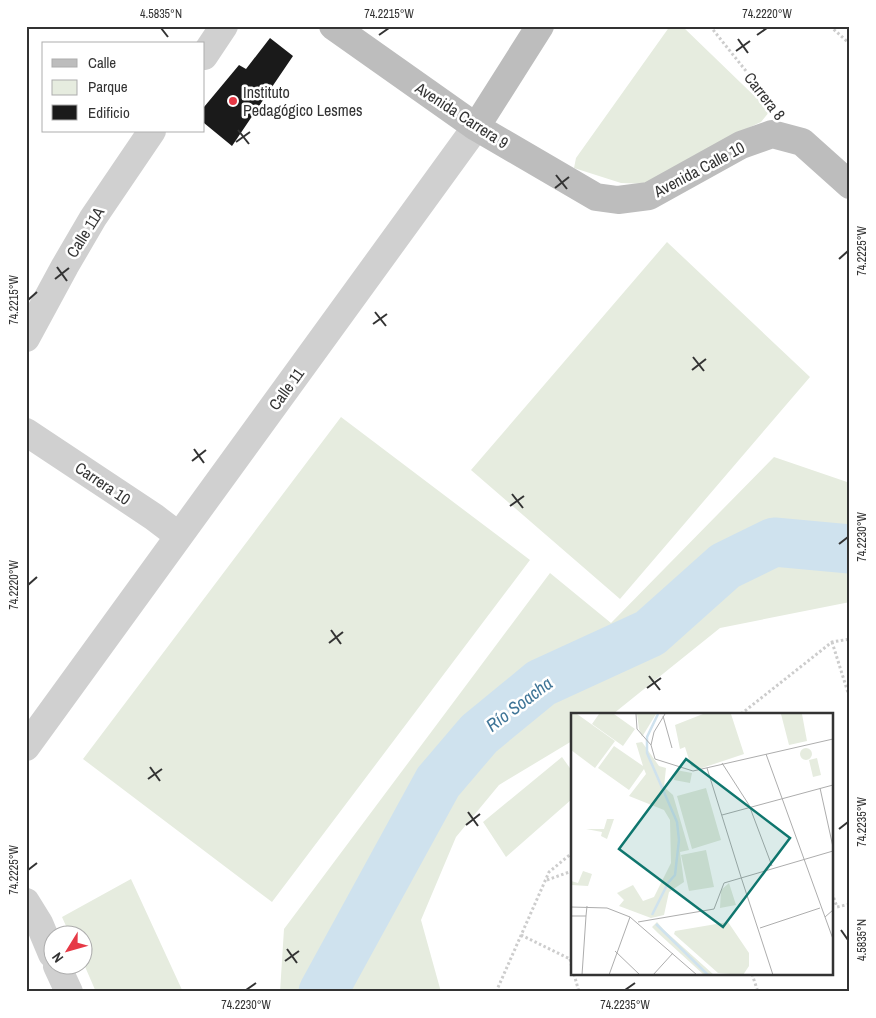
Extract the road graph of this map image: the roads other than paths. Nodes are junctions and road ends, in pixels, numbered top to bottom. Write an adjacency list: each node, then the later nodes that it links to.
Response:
1 (224, 26): 4 (street)
2 (334, 26): 5 (main road, Avenida Carrera 9)
3 (540, 26): 5 (main road, Calle 11)
4 (205, 54)
5 (476, 127): 8 (main road, Avenida Carrera 9); 11 (street, Calle 11)
6 (151, 132): 9 (street, Calle 11A)
7 (850, 185): 8 (main road, Avenida Calle 10)
8 (596, 197)
9 (26, 338)
10 (26, 432): 11 (street, Carrera 10)
11 (180, 536): 12 (street, Calle 11)
12 (26, 747)
13 (26, 902): 14 (street)
14 (42, 930)
15 (62, 976): 16 (street)
16 (69, 992)

